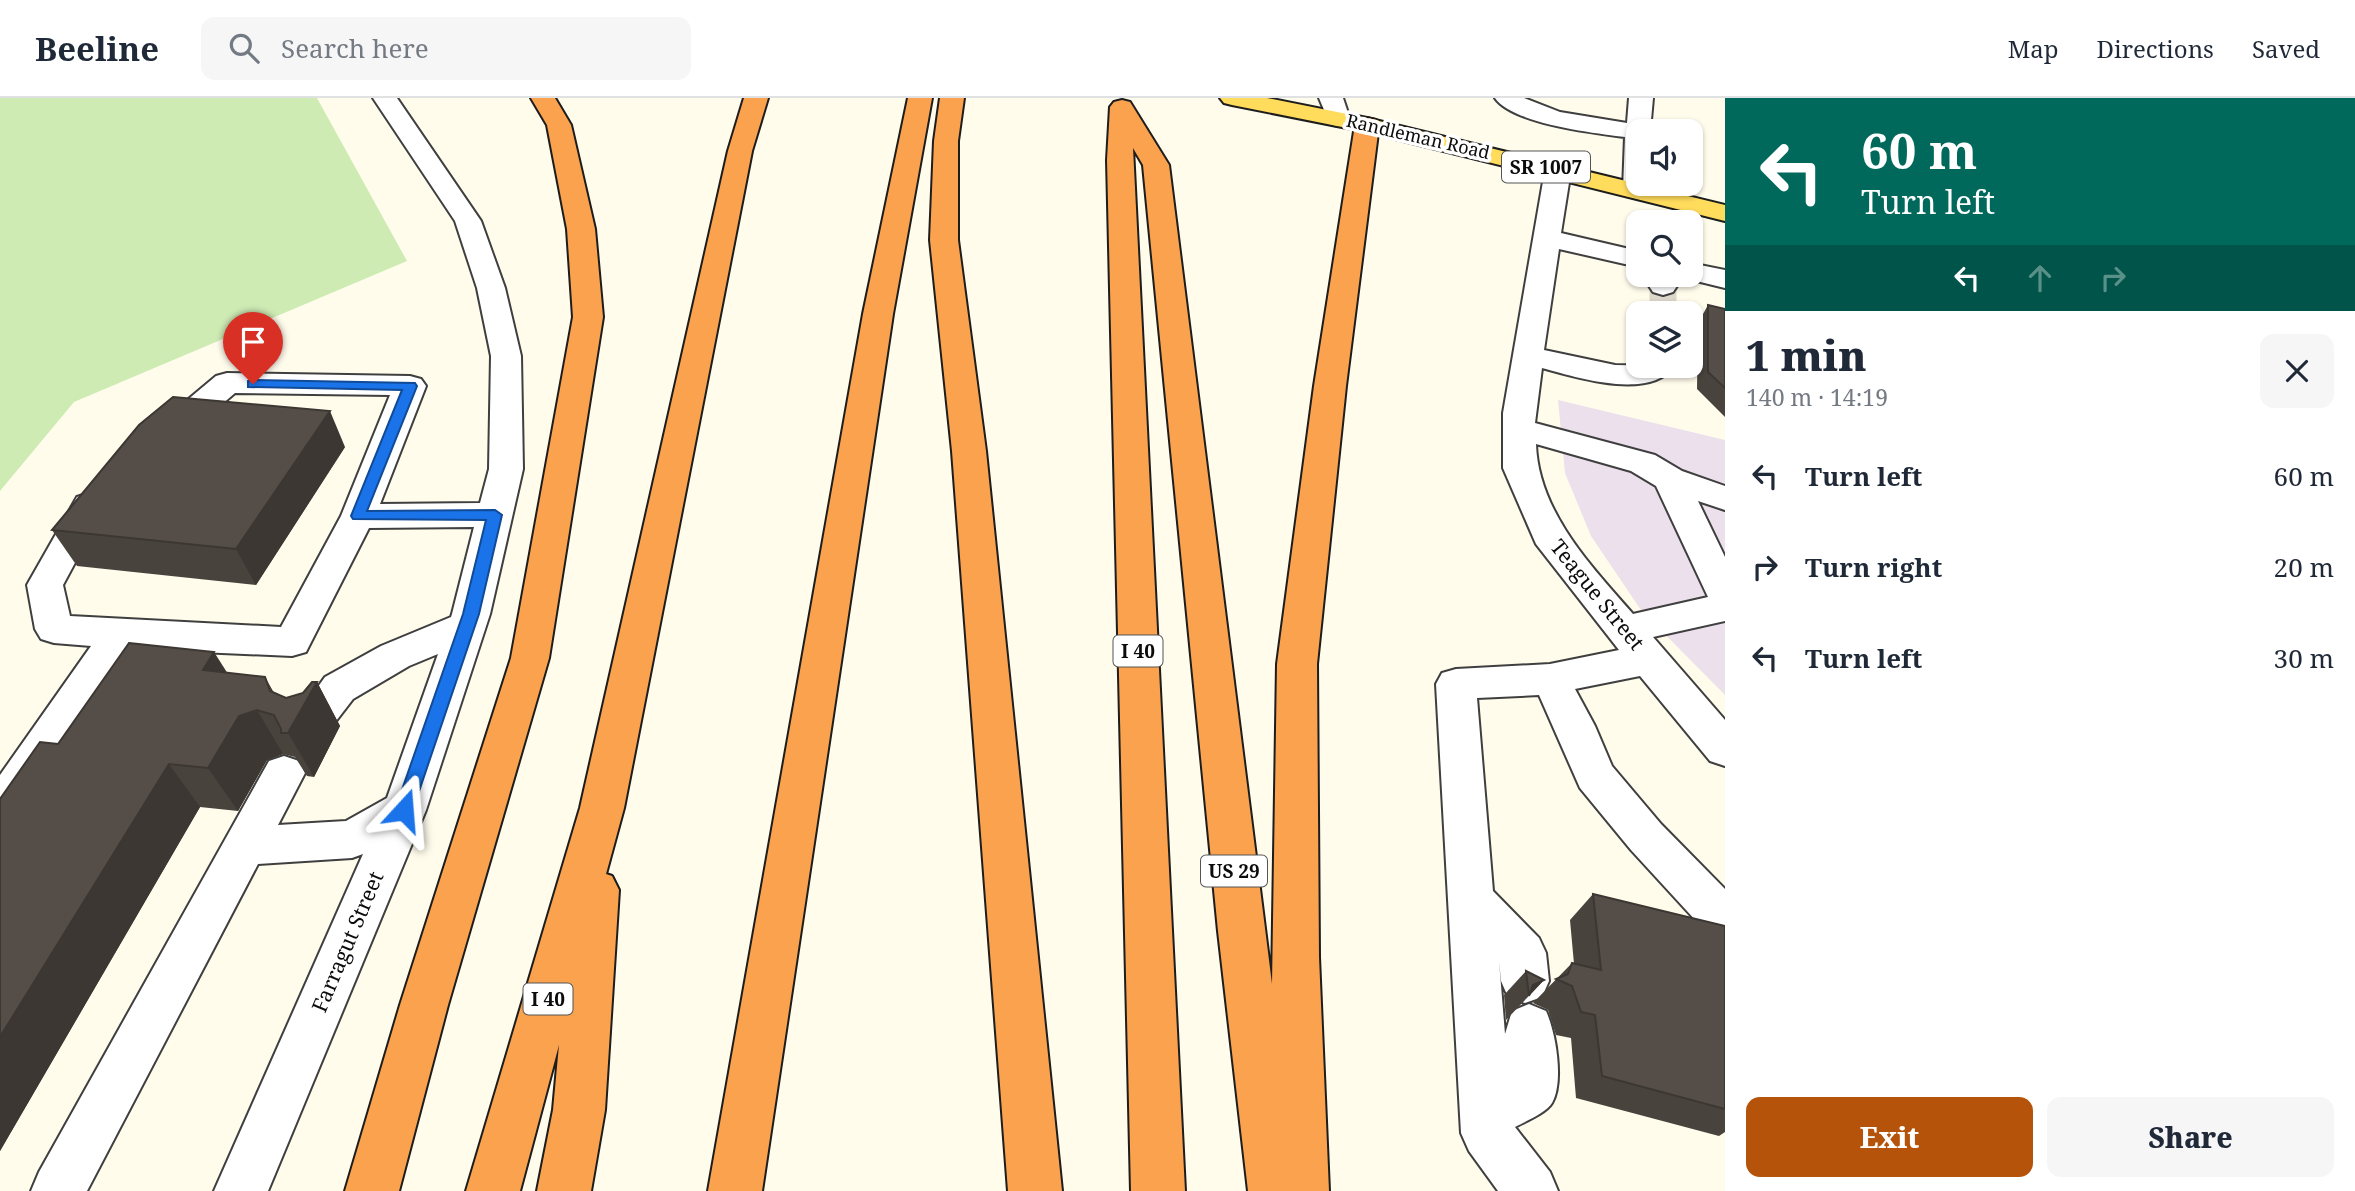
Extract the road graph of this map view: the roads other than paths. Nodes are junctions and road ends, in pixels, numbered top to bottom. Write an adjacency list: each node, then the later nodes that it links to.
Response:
1 (385, 98): 28 (street, Farragut Street)
2 (543, 98): 48 (highway)
3 (756, 98): 39 (highway, I 40)
4 (920, 98): 51 (highway)
5 (952, 98): 52 (highway)
6 (1232, 98): 10 (main road, Randleman Road / SR 1007)
7 (1507, 98): 12 (street)
8 (1642, 98): 11 (street)
9 (1122, 105): 53 (highway, I 40); 54 (highway, US 29)
10 (1348, 110): 13 (main road, Randleman Road / SR 1007); 55 (highway)
11 (1640, 119)
12 (1626, 130)
13 (1558, 170): 14 (main road, Randleman Road / SR 1007); 17 (street, Teague Street)
14 (1626, 187)
15 (1659, 196): 16 (main road, Randleman Road / SR 1007)
16 (1725, 213)
17 (1547, 238): 18 (street); 21 (street, Teague Street)
18 (1626, 256)
19 (1703, 274): 20 (street)
20 (1725, 279)
21 (1528, 355): 22 (street); 23 (street, Teague Street)
22 (1626, 375)
23 (1519, 429): 25 (street); 34 (street, Teague Street)
24 (144, 454): 29 (street)
25 (1670, 479): 27 (street); 30 (street)
26 (114, 480): 33 (street)
27 (1725, 498)
28 (495, 515): 29 (street); 32 (street, Farragut Street)
29 (358, 516): 33 (street)
30 (1725, 595)
31 (1725, 607): 34 (street)
32 (467, 625): 36 (street); 41 (street, Farragut Street)
33 (120, 634): 40 (street)
34 (1636, 645): 35 (street); 37 (street, Teague Street)
35 (1550, 679): 43 (street); 44 (street)
36 (312, 723)
37 (1725, 749)
38 (284, 773): 42 (street)
39 (602, 808): 49 (highway, I 40); 50 (highway)
40 (0, 810)
41 (404, 810): 42 (street); 47 (street, Farragut Street)
42 (247, 846): 46 (street)
43 (1471, 899): 45 (street); 45 (street)
44 (1725, 920)
45 (1486, 1116): 56 (street)
46 (58, 1191)
47 (242, 1191)
48 (372, 1191)
49 (493, 1191)
50 (564, 1191)
51 (735, 1191)
52 (1035, 1191)
53 (1158, 1191)
54 (1275, 1191)
55 (1302, 1191)
56 (1531, 1191)

